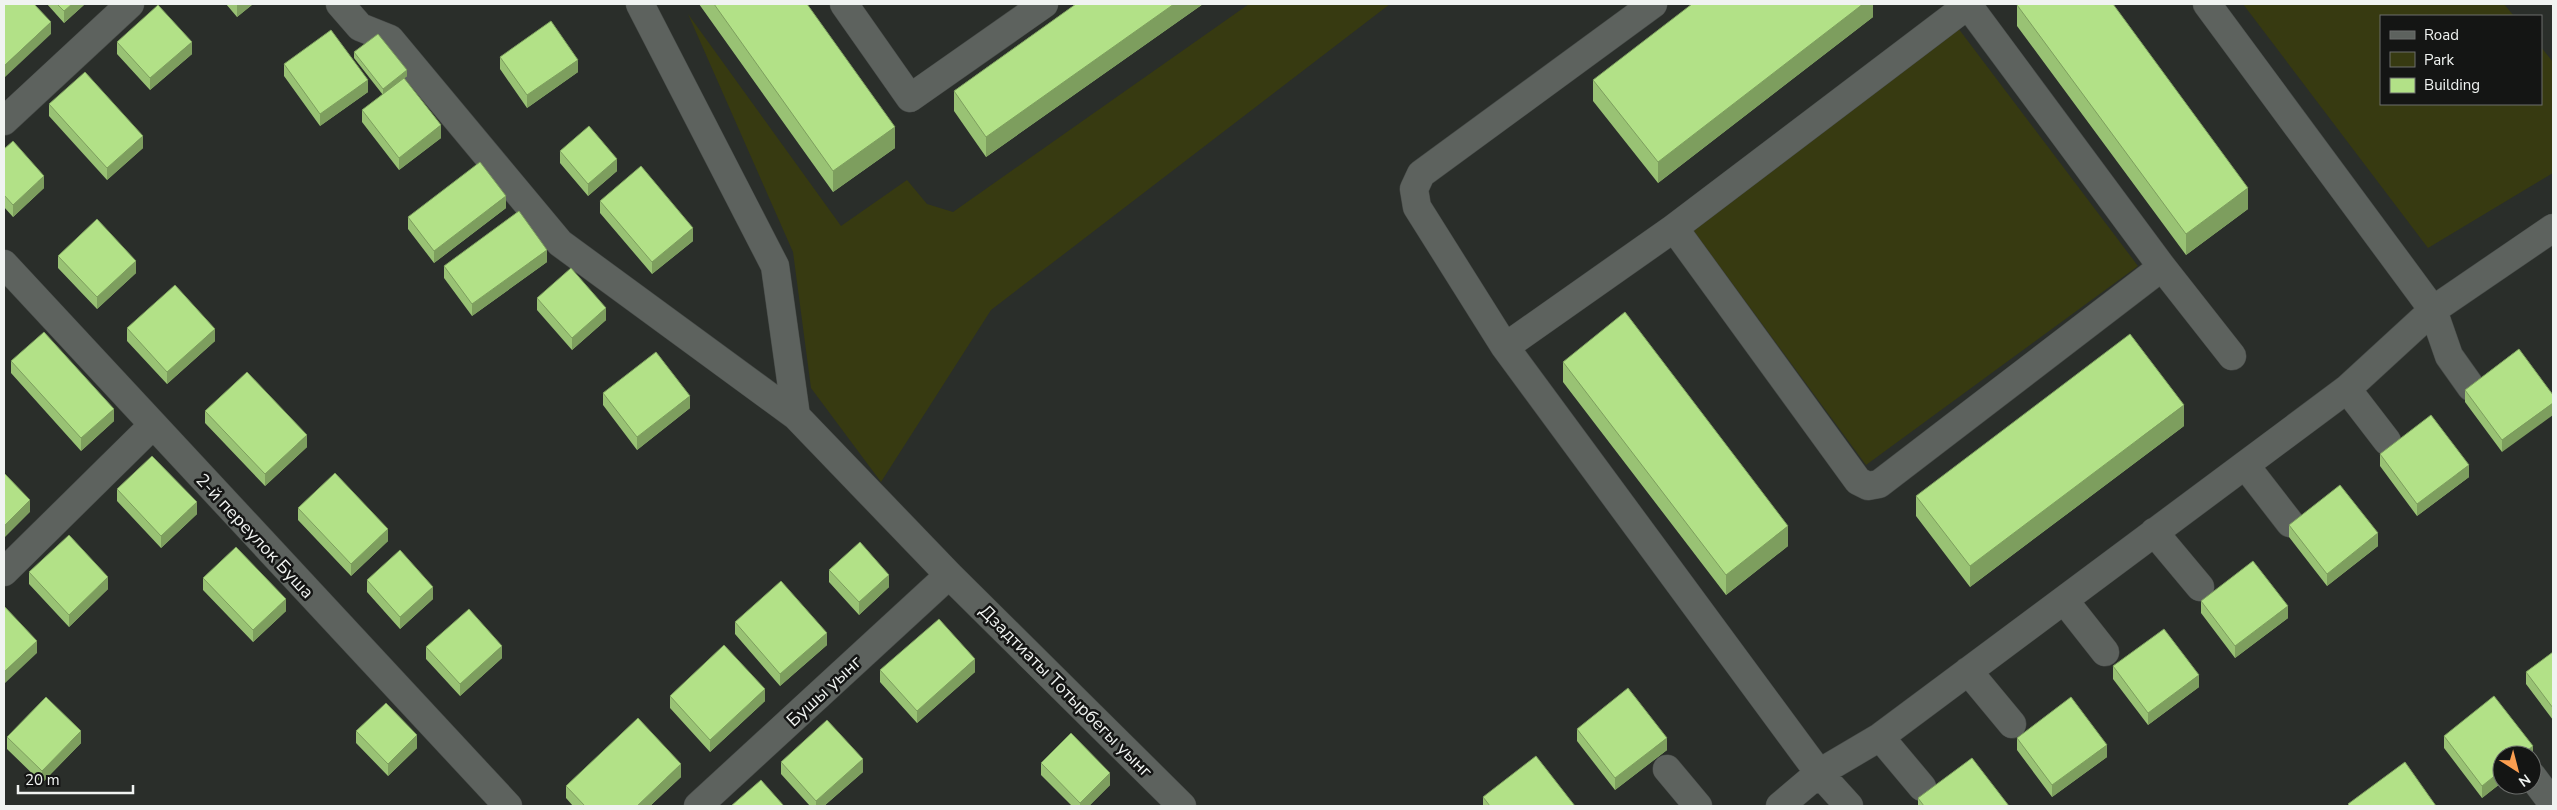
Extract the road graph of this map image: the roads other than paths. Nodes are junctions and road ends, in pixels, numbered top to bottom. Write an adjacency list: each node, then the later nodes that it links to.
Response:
1 (130, 4): 9 (street)
2 (340, 4): 19 (street, Дзадтиаты Тотырбегы уынг)
3 (640, 4): 19 (street)
4 (844, 4): 5 (street)
5 (1044, 4)
6 (1653, 4): 15 (street)
7 (1969, 4): 10 (street); 13 (street)
8 (2207, 4): 14 (street)
9 (4, 121)
10 (1674, 228): 13 (street); 15 (street)
11 (2550, 238): 14 (street)
12 (4, 264): 20 (street, 2-й переулок Буша)
13 (2162, 268): 16 (street)
14 (2434, 310): 17 (street); 18 (street)
15 (1505, 347): 34 (street)
16 (2232, 356)
17 (2470, 387)
18 (2347, 389): 21 (street); 22 (street)
19 (796, 416): 26 (street, Дзадтиаты Тотырбегы уынг)
20 (152, 426): 25 (street); 38 (street, 2-й переулок Буша)
21 (2387, 441)
22 (2245, 465): 23 (street); 24 (street)
23 (2290, 523)
24 (2154, 532): 27 (street); 28 (street)
25 (4, 572)
26 (949, 575): 39 (street, Бушы уынг); 40 (street, Дзадтиаты Тотырбегы уынг)
27 (2200, 587)
28 (2064, 600): 29 (street); 30 (street)
29 (2105, 652)
30 (1968, 670): 31 (street); 32 (street)
31 (2012, 724)
32 (1880, 737): 34 (street); 35 (street)
33 (1667, 770): 41 (street)
34 (1819, 773): 42 (street); 43 (street)
35 (1922, 787)
36 (2542, 789): 37 (street)
37 (2553, 804)
38 (508, 806)
39 (698, 806)
40 (1182, 806)
41 (1698, 806)
42 (1780, 806)
43 (1850, 806)

